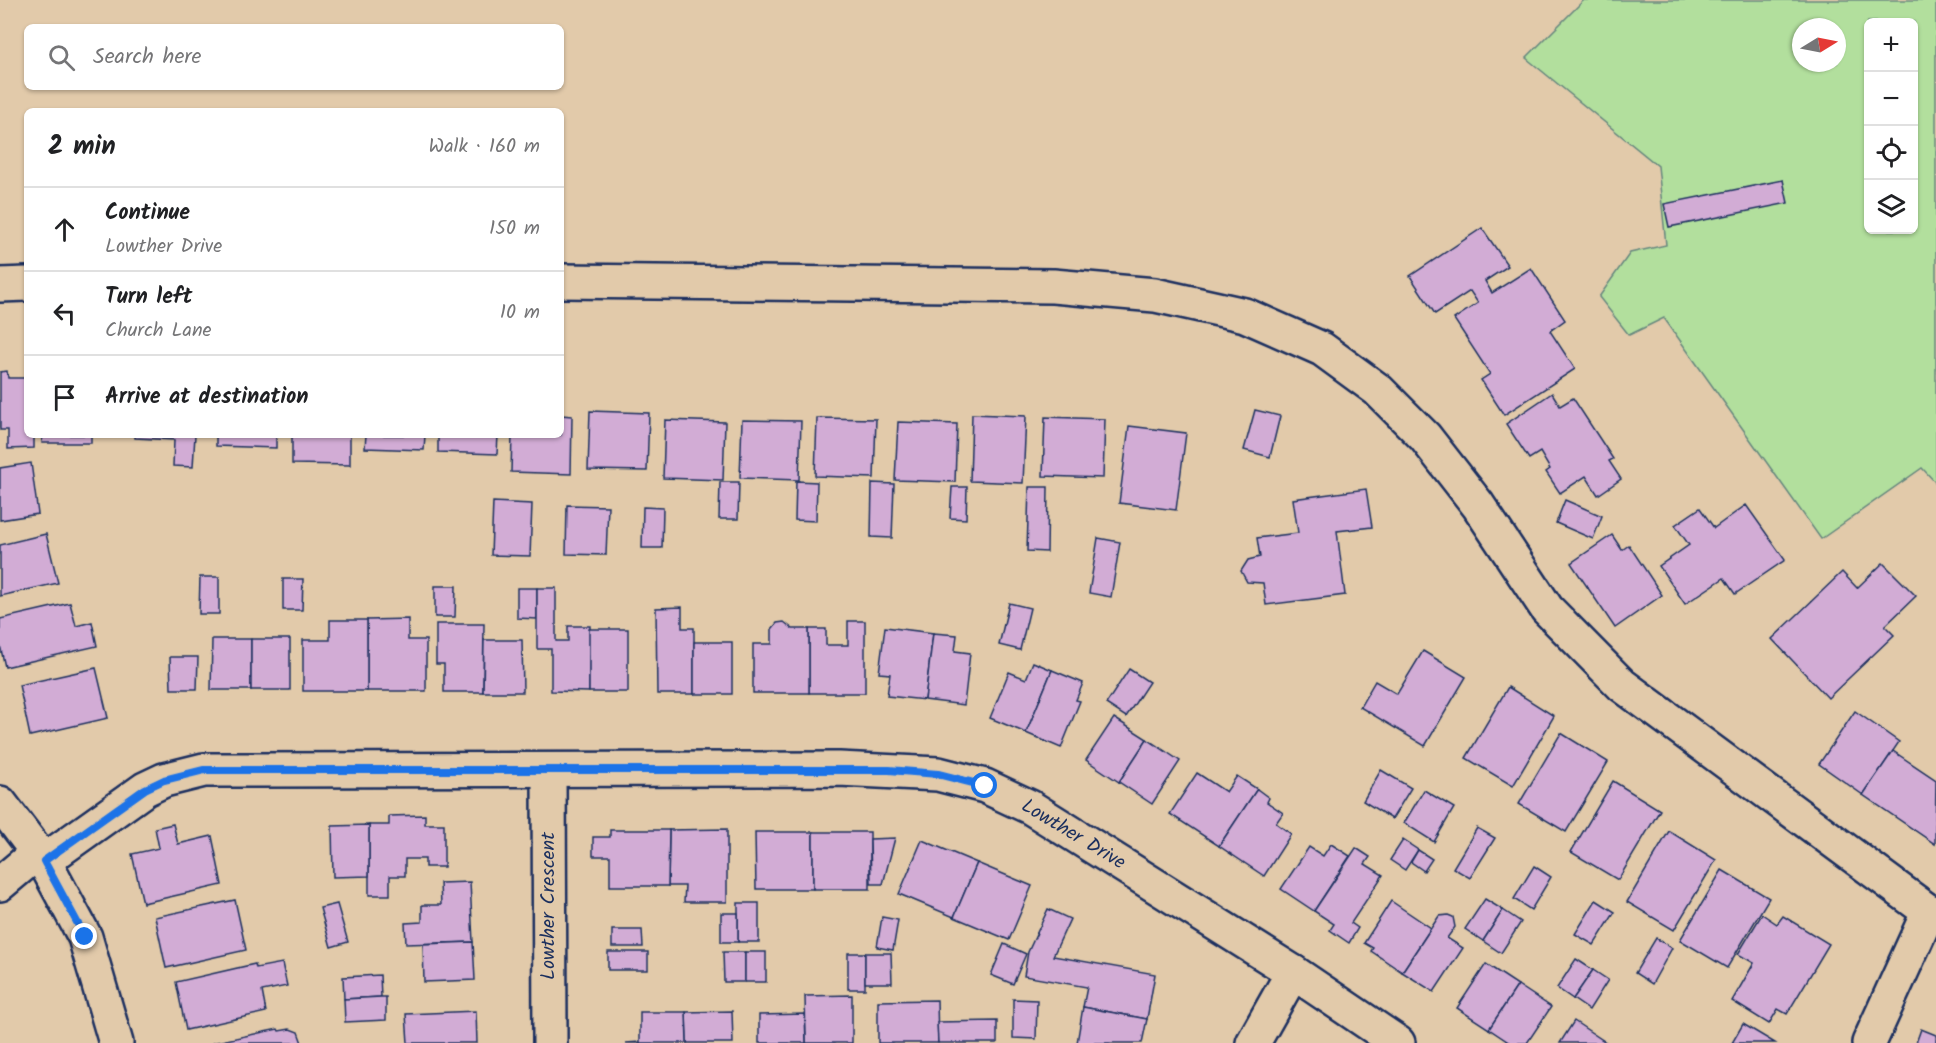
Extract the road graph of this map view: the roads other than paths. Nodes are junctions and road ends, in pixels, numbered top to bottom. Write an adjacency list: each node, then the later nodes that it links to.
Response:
1 (564, 282): 8 (street)
2 (24, 284): 3 (street)
3 (0, 285)
4 (549, 770): 6 (street, Lowther Drive); 9 (street, Lowther Drive); 11 (street, Lowther Crescent)
5 (0, 803): 6 (street)
6 (41, 856): 7 (street, Lowther Drive); 10 (street)
7 (0, 884)
8 (1932, 914): 14 (street)
9 (1293, 972): 12 (street); 13 (street, Lowther Drive)
10 (116, 1043)
11 (550, 1043)
12 (1253, 1043)
13 (1398, 1043)
14 (1869, 1043)

